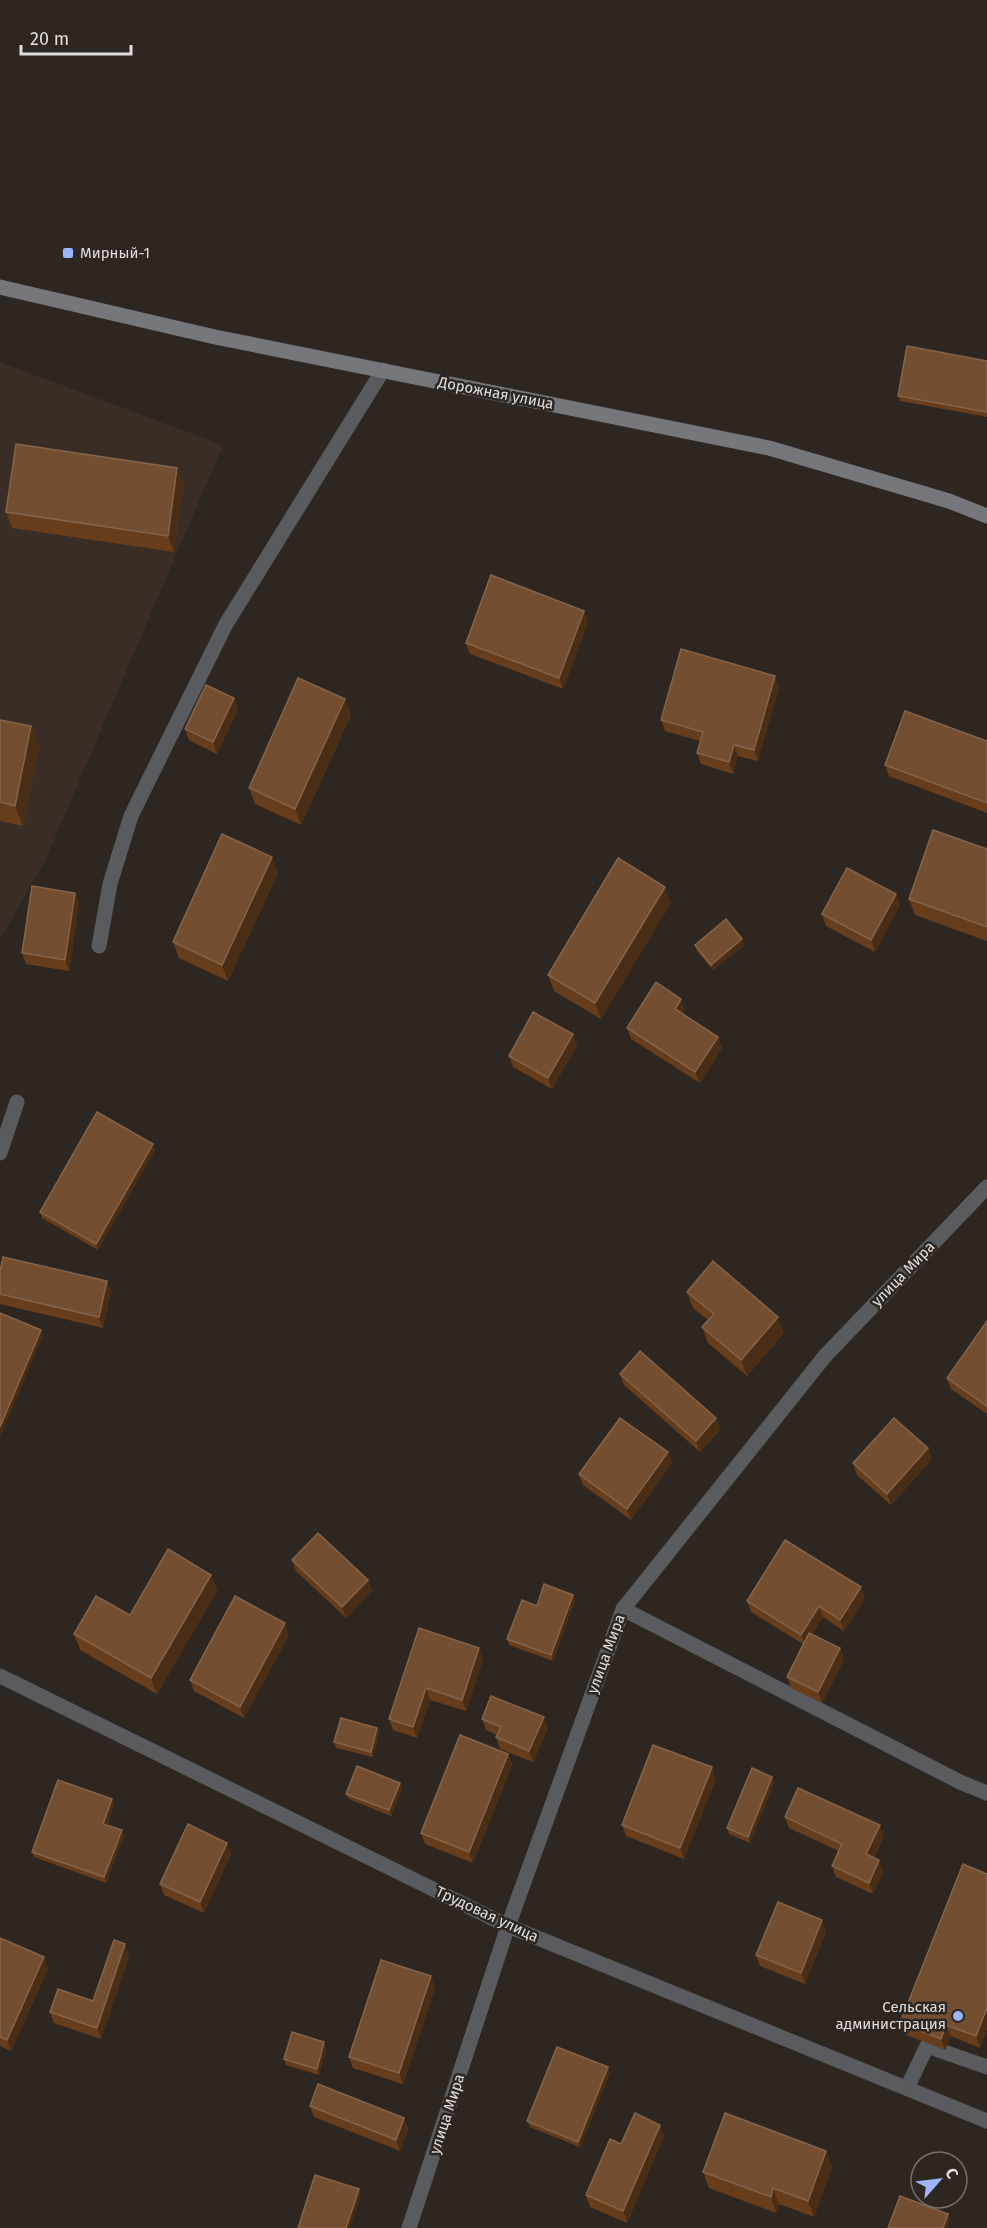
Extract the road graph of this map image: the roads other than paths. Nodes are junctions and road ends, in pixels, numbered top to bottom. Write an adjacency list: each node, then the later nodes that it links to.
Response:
1 (0, 287): 2 (street, Дорожная улица)
2 (383, 370): 3 (street, Дорожная улица); 4 (street)
3 (987, 516)
4 (99, 946)
5 (17, 1102): 6 (street)
6 (0, 1153)
7 (987, 1187): 8 (street, улица Мира)
8 (623, 1609): 10 (street); 11 (street, улица Мира)
9 (0, 1676): 11 (street, Трудовая улица)
10 (987, 1793)
11 (508, 1926): 13 (street, Трудовая улица); 15 (street, улица Мира)
12 (987, 2067): 13 (street)
13 (907, 2088): 14 (street, Трудовая улица)
14 (987, 2121)
15 (409, 2228)

